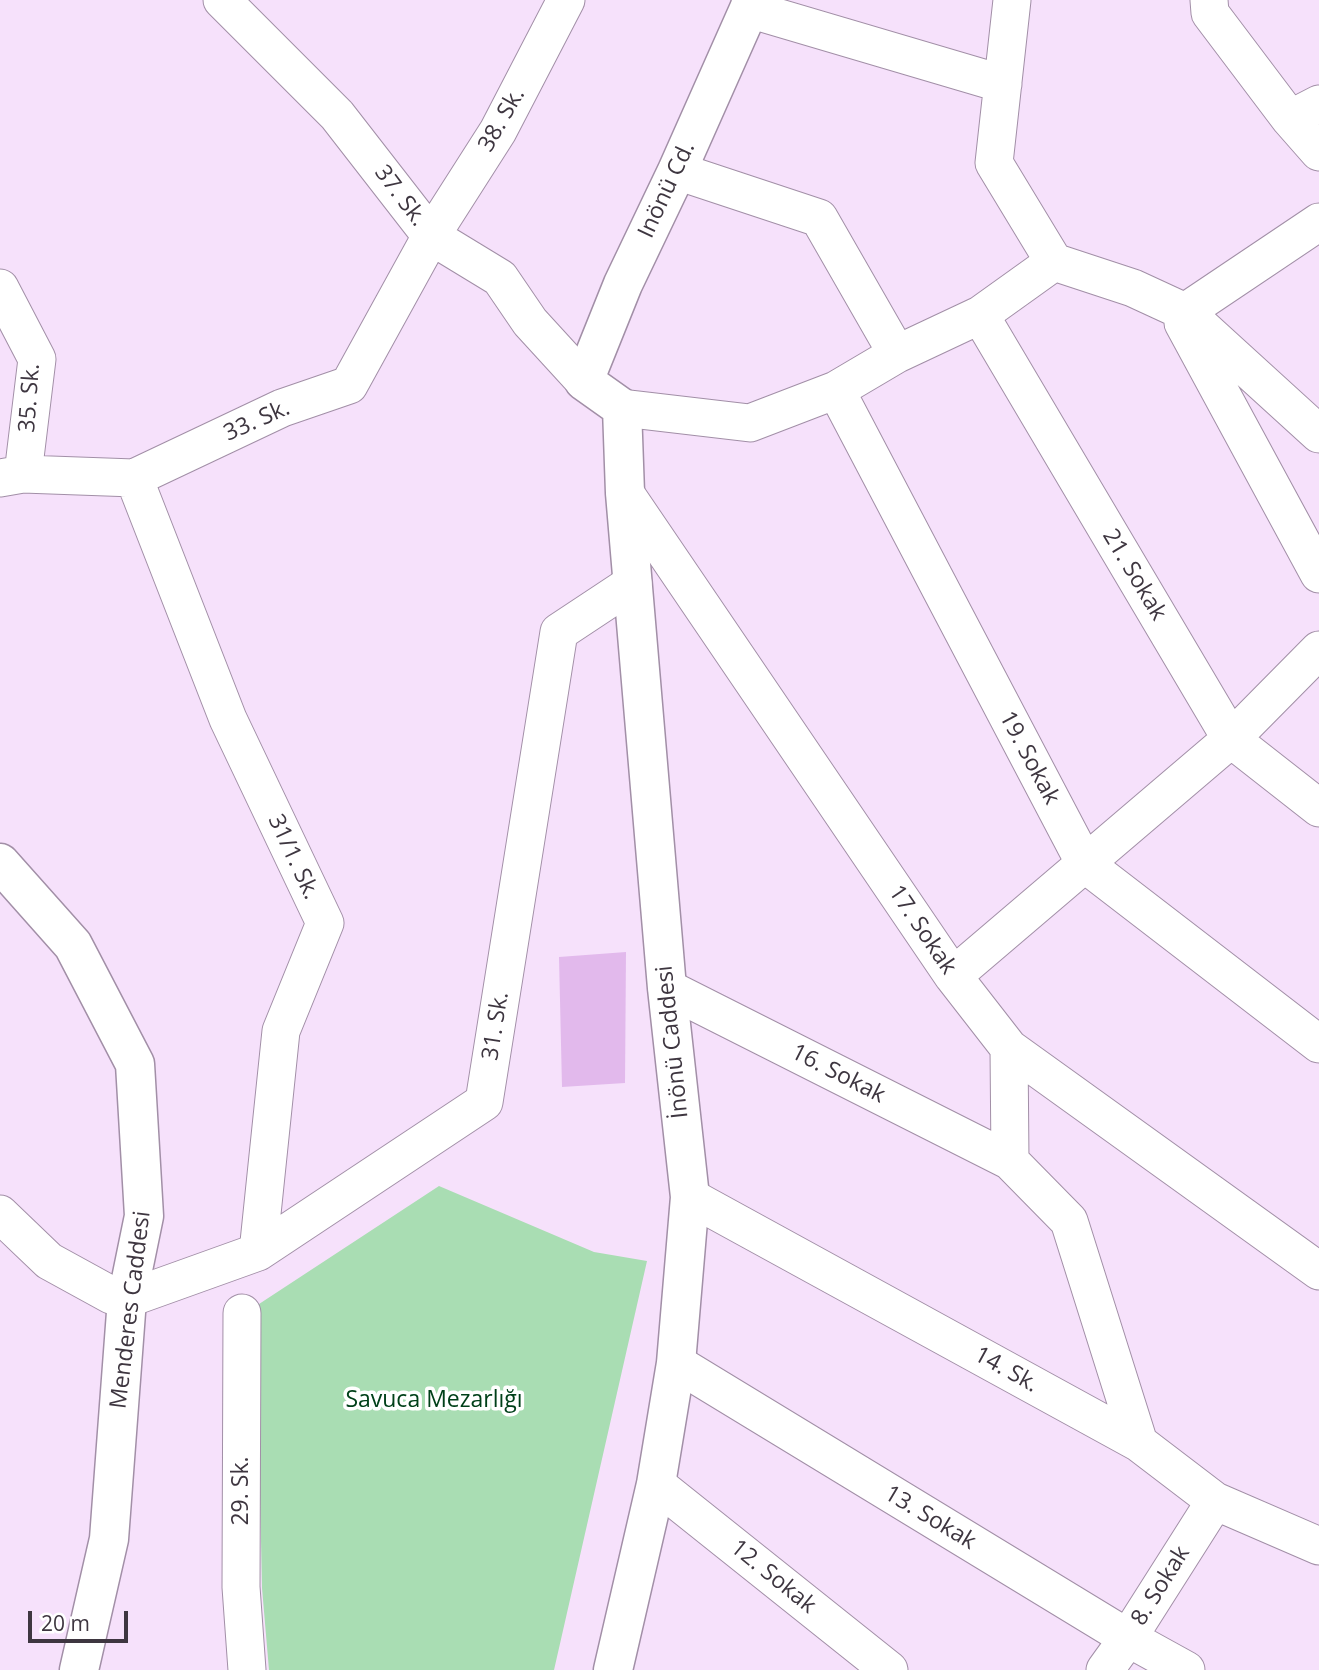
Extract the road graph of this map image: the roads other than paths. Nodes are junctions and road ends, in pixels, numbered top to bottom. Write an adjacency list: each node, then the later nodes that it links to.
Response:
1 (222, 0): 11 (street, 37. Sk.)
2 (1012, 0): 6 (street)
3 (1209, 0): 7 (street)
4 (559, 3): 11 (street, 38. Sk.)
5 (751, 5): 6 (street); 9 (street, Inönü Cd.)
6 (1003, 84): 12 (street)
7 (1304, 111): 8 (street)
8 (1319, 152)
9 (677, 171): 16 (street); 17 (street, Inönü Cd.)
10 (1319, 222): 14 (street)
11 (431, 236): 17 (street, 37. Sk.); 22 (street, 33. Sk.)
12 (1055, 262): 14 (street); 15 (street)
13 (0, 288): 21 (street, 35. Sk.)
14 (1185, 312): 20 (street); 24 (street)
15 (980, 315): 16 (street); 27 (street, 21. Sokak)
16 (897, 354): 18 (street)
17 (584, 381): 19 (street)
18 (836, 390): 19 (street); 30 (street, 19. Sokak)
19 (622, 408): 23 (street, İnönü Caddesi)
20 (1319, 434)
21 (12, 476): 22 (street, 33. Sk.)
22 (134, 478): 38 (street, 31/1. Sk.)
23 (625, 493): 25 (street, İnönü Caddesi); 31 (street, 17. Sokak)
24 (1319, 574)
25 (633, 583): 32 (street, İnönü Caddesi); 38 (street, 31. Sk.)
26 (1319, 650): 27 (street)
27 (1231, 739): 28 (street, 21. Sokak); 30 (street)
28 (1319, 808)
29 (0, 863): 40 (street, Menderes Caddesi)
30 (1085, 864): 31 (street); 33 (street, 19. Sokak)
31 (953, 975): 34 (street, 17. Sokak)
32 (667, 988): 35 (street, 16. Sokak); 36 (street, İnönü Caddesi)
33 (1319, 1044)
34 (1009, 1048): 35 (street); 39 (street, 17. Sokak)
35 (1010, 1161): 43 (street, 16. Sokak)
36 (690, 1197): 42 (street, İnönü Caddesi); 43 (street, 14. Sk.)
37 (0, 1214): 40 (street)
38 (258, 1252): 40 (street, 31. Sk.)
39 (1319, 1271)
40 (127, 1299): 48 (street, Menderes Caddesi)
41 (242, 1312): 49 (street, 29. Sk.)
42 (676, 1363): 44 (street, İnönü Caddesi); 47 (street, 13. Sokak)
43 (1139, 1443): 45 (street, 14. Sk.)
44 (656, 1483): 50 (street, İnönü Caddesi); 51 (street, 12. Sokak)
45 (1215, 1501): 46 (street, 14. Sk.); 47 (street, 8. Sokak)
46 (1319, 1546)
47 (1128, 1638): 52 (street, 8. Sokak); 53 (street, 13. Sokak)
48 (79, 1670)
49 (247, 1670)
50 (612, 1670)
51 (889, 1670)
52 (1105, 1670)
53 (1186, 1670)

